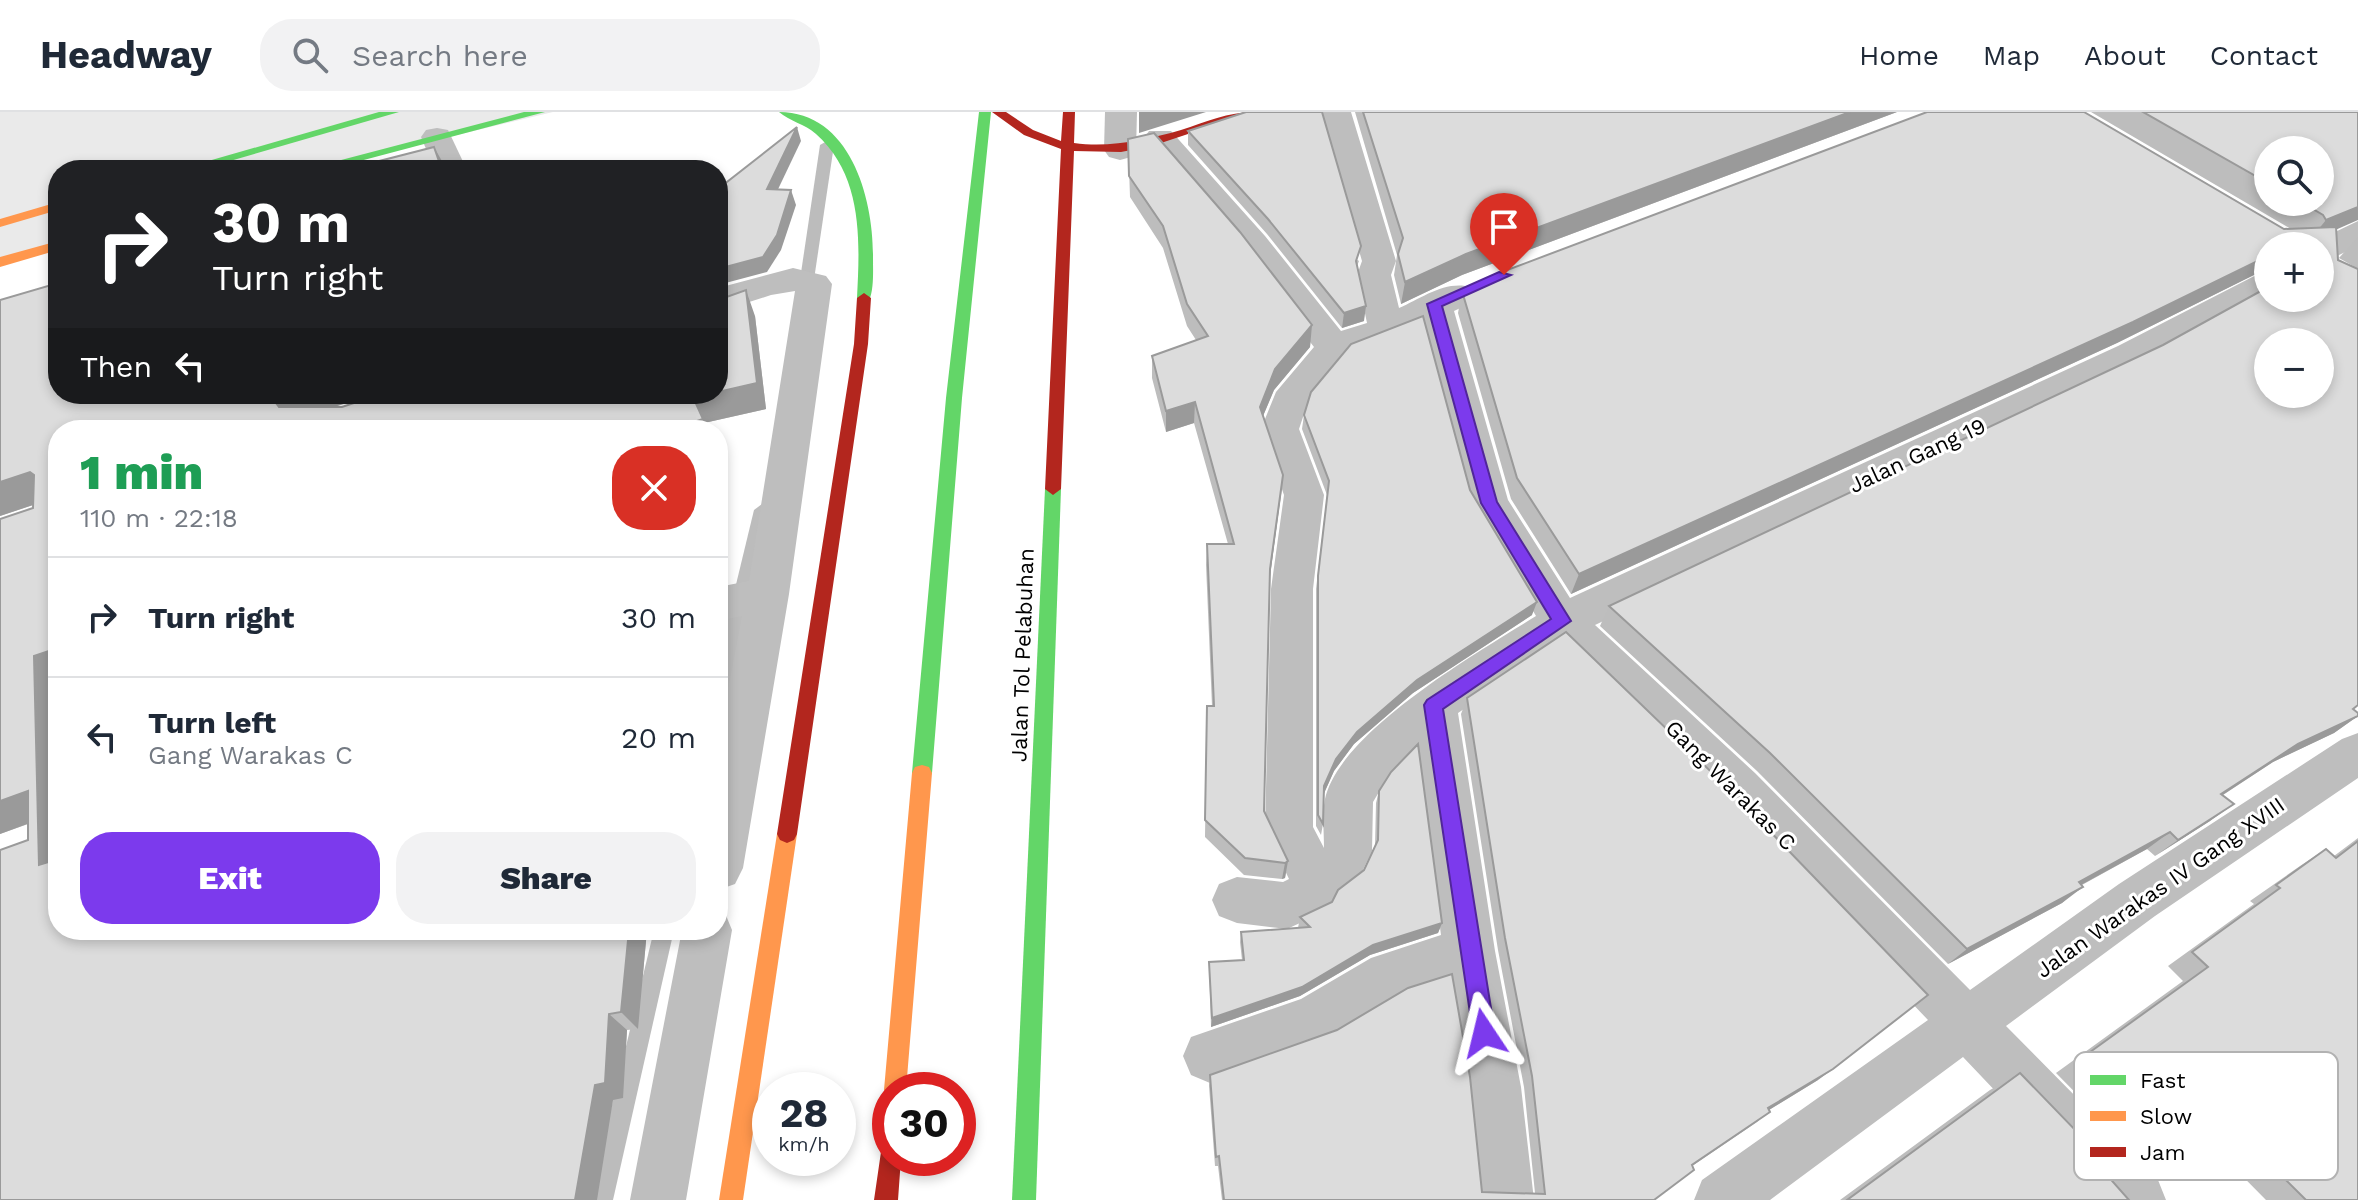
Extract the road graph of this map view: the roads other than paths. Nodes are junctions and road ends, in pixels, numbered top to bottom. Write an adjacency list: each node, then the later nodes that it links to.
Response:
1 (393, 112): 11 (main road)
2 (539, 112): 12 (main road)
3 (785, 112): 48 (main road)
4 (985, 112): 43 (main road)
5 (998, 112): 14 (main road)
6 (1046, 112): 14 (main road)
7 (1069, 112): 50 (main road, Jalan Tol Pelabuhan)
8 (1121, 112): 15 (street)
9 (1248, 112): 13 (main road)
10 (1335, 112): 30 (street)
11 (334, 127): 16 (main road); 17 (main road)
12 (437, 137): 16 (main road); 19 (street)
13 (1160, 138): 15 (main road); 31 (street)
14 (1084, 148): 15 (main road)
15 (1120, 150)
16 (347, 159): 18 (main road)
17 (219, 160)
18 (344, 160)
19 (447, 160)
20 (48, 209): 21 (main road)
21 (0, 223)
22 (2358, 232): 24 (street)
23 (48, 248): 25 (main road)
24 (2334, 253)
25 (0, 262)
26 (1490, 281): 29 (street)
27 (2254, 288): 33 (street, Jalan Gang 19)
28 (728, 298): 32 (street)
29 (1434, 304): 30 (street); 33 (street, Gang Warakas C)
30 (1386, 329): 31 (street)
31 (1334, 347): 37 (street)
32 (747, 598): 36 (street)
33 (1562, 621): 34 (street, Jalan Gang 19); 41 (street, Gang Warakas C)
34 (1434, 705): 37 (street, Jalan Gang 19); 40 (street)
35 (2358, 753): 41 (street, Jalan Warakas IV Gang XVIII)
36 (728, 775)
37 (1316, 883): 38 (street, Jalan Gang 19)
38 (1237, 900)
39 (705, 940): 47 (street)
40 (1469, 951): 42 (street); 51 (street)
41 (1965, 1024): 44 (street, Gang Warakas C); 52 (street, Jalan Warakas IV Gang XVIII)
42 (1210, 1056)
43 (897, 1072)
44 (2074, 1135)
45 (888, 1176): 49 (main road)
46 (2118, 1180): 53 (street, Gang Warakas C)
47 (658, 1200)
48 (731, 1200)
49 (886, 1200)
50 (1024, 1200)
51 (1506, 1200)
52 (1722, 1200)
53 (2138, 1200)

